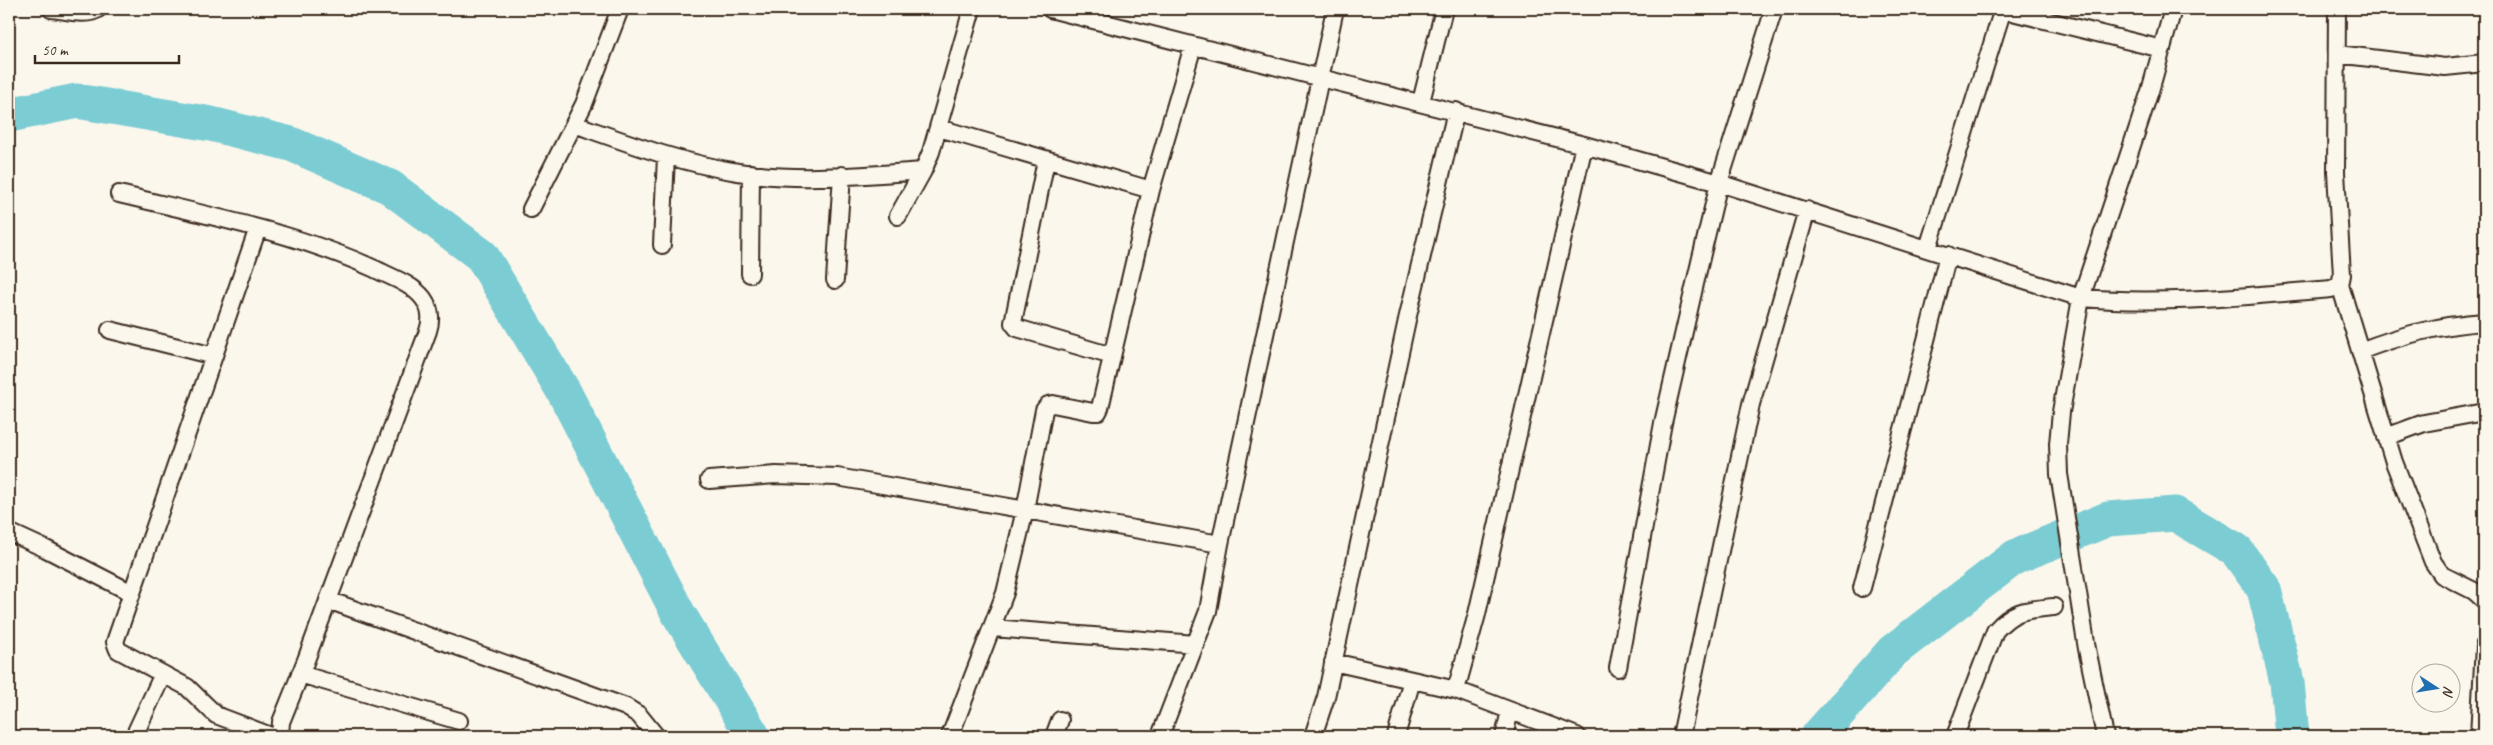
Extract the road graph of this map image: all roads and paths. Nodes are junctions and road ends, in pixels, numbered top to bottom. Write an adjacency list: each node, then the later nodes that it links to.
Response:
1 (51, 9): 2 (street)
2 (98, 9)
3 (620, 9): 19 (street)
4 (972, 9): 20 (street)
5 (1050, 9): 12 (street)
6 (1336, 9): 16 (street)
7 (1444, 9): 17 (street)
8 (1774, 9): 27 (street)
9 (2002, 9): 13 (street); 35 (street)
10 (2173, 9): 13 (street)
11 (2337, 9): 14 (street)
12 (1193, 46): 16 (street); 28 (street)
13 (2162, 49): 40 (street)
14 (2337, 54): 15 (street); 39 (street)
15 (2484, 63)
16 (1320, 76): 17 (street); 51 (street)
17 (1421, 102): 18 (street)
18 (1456, 111): 21 (street); 60 (street)
19 (574, 124): 22 (street); 30 (street)
20 (939, 128): 23 (street); 24 (street)
21 (1584, 144): 27 (street); 65 (street)
22 (666, 156): 25 (street); 34 (street)
23 (1046, 160): 28 (street); 45 (street)
24 (923, 171): 26 (street); 32 (street)
25 (751, 173): 26 (street); 37 (street)
26 (842, 175): 38 (street)
27 (1719, 183): 31 (street); 61 (street)
28 (1151, 190): 45 (street)
29 (119, 194): 33 (street)
30 (531, 209)
31 (1807, 210): 35 (street); 81 (street)
32 (898, 216)
33 (258, 228): 44 (street); 54 (street)
34 (662, 244)
35 (1928, 248): 36 (street)
36 (1948, 255): 40 (street); 52 (street)
37 (750, 274)
38 (836, 280)
39 (2340, 285): 40 (street); 43 (street)
40 (2081, 298): 83 (street)
41 (2484, 322): 43 (street)
42 (110, 330): 44 (street)
43 (2360, 351): 47 (street)
44 (214, 356): 53 (street)
45 (1112, 356): 49 (street)
46 (2484, 412): 47 (street)
47 (2386, 437): 55 (street)
48 (709, 480): 49 (street)
49 (1026, 510): 51 (street); 57 (street)
50 (9, 532): 53 (street)
51 (1220, 544): 58 (street)
52 (1862, 588)
53 (132, 593): 62 (street)
54 (328, 600): 63 (street); 73 (street)
55 (2484, 600)
56 (2054, 607): 82 (street)
57 (992, 628): 58 (street); 74 (street)
58 (1196, 644): 76 (street)
59 (2484, 646): 69 (street)
60 (1334, 662): 64 (street); 77 (street)
61 (1618, 668)
62 (163, 674): 70 (street); 71 (street)
63 (300, 674): 68 (street); 72 (street)
64 (1412, 680): 65 (street); 78 (street)
65 (1456, 690): 66 (street)
66 (1510, 711): 79 (street); 80 (street)
67 (1060, 720): 75 (street)
68 (459, 721)
69 (2481, 727)
70 (134, 736)
71 (271, 736)
72 (280, 736)
73 (656, 736)
74 (950, 736)
75 (1054, 736)
76 (1160, 736)
77 (1314, 736)
78 (1396, 736)
79 (1504, 736)
80 (1577, 736)
81 (1681, 736)
82 (1955, 736)
83 (2105, 736)

